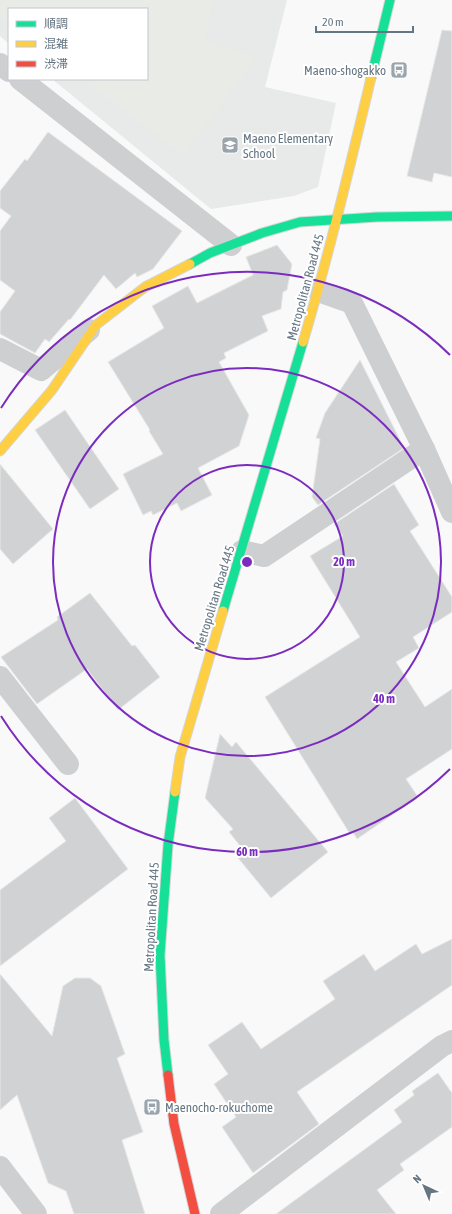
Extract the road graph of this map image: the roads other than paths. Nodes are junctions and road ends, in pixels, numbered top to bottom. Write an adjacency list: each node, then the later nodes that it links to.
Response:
1 (390, 0): 6 (main road, Metropolitan Road 445)
2 (0, 64): 3 (street)
3 (8, 70)
4 (21, 80): 7 (street)
5 (452, 216): 6 (main road)
6 (336, 220): 7 (main road); 8 (main road, Metropolitan Road 445)
7 (231, 244): 9 (main road)
8 (318, 291): 11 (street); 14 (main road, Metropolitan Road 445)
9 (96, 325): 10 (street); 12 (main road)
10 (0, 349)
11 (424, 449): 13 (street); 14 (street)
12 (0, 451)
13 (452, 512)
14 (242, 551): 20 (main road, Metropolitan Road 445)
15 (0, 677): 16 (street)
16 (68, 764)
17 (452, 1041): 21 (street)
18 (0, 1167): 19 (street)
19 (36, 1214)
20 (195, 1214)
21 (221, 1214)

